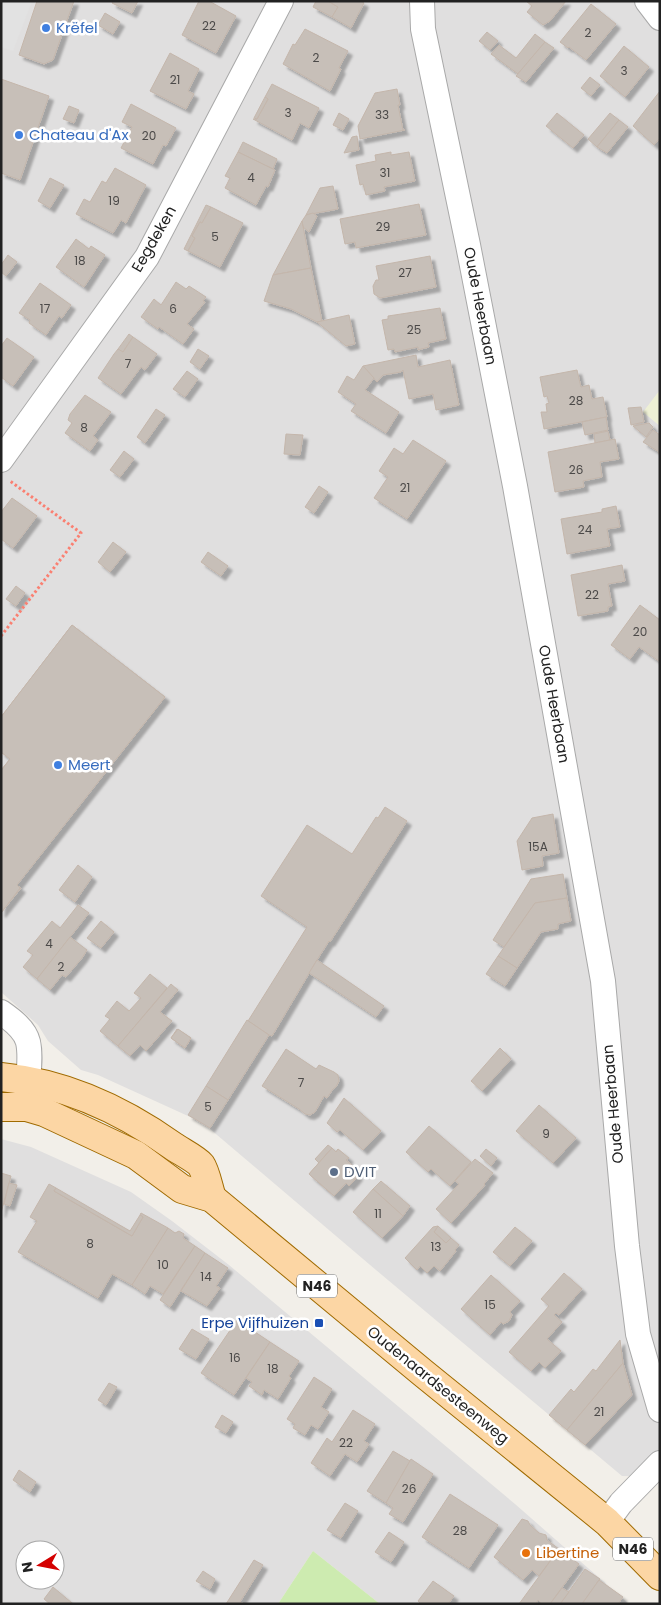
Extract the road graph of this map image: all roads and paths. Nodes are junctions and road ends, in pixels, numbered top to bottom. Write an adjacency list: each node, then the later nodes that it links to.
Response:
1 (281, 1): 7 (street, Eegdeken)
2 (422, 1): 13 (street, Oude Heerbaan)
3 (647, 1): 6 (street)
4 (654, 1): 5 (street)
5 (660, 4)
6 (660, 18)
7 (5, 470): 8 (path)
8 (1, 636)
9 (1, 1012): 10 (street)
10 (14, 1078): 11 (street); 12 (main road)
11 (14, 1107): 12 (main road, Oudenaardsesteenweg / N46)
12 (212, 1198): 15 (main road, Oudenaardsesteenweg / N46)
13 (660, 1410)
14 (660, 1463): 15 (street)
15 (606, 1522): 16 (main road, Oudenaardsesteenweg / N46)
16 (660, 1576)

